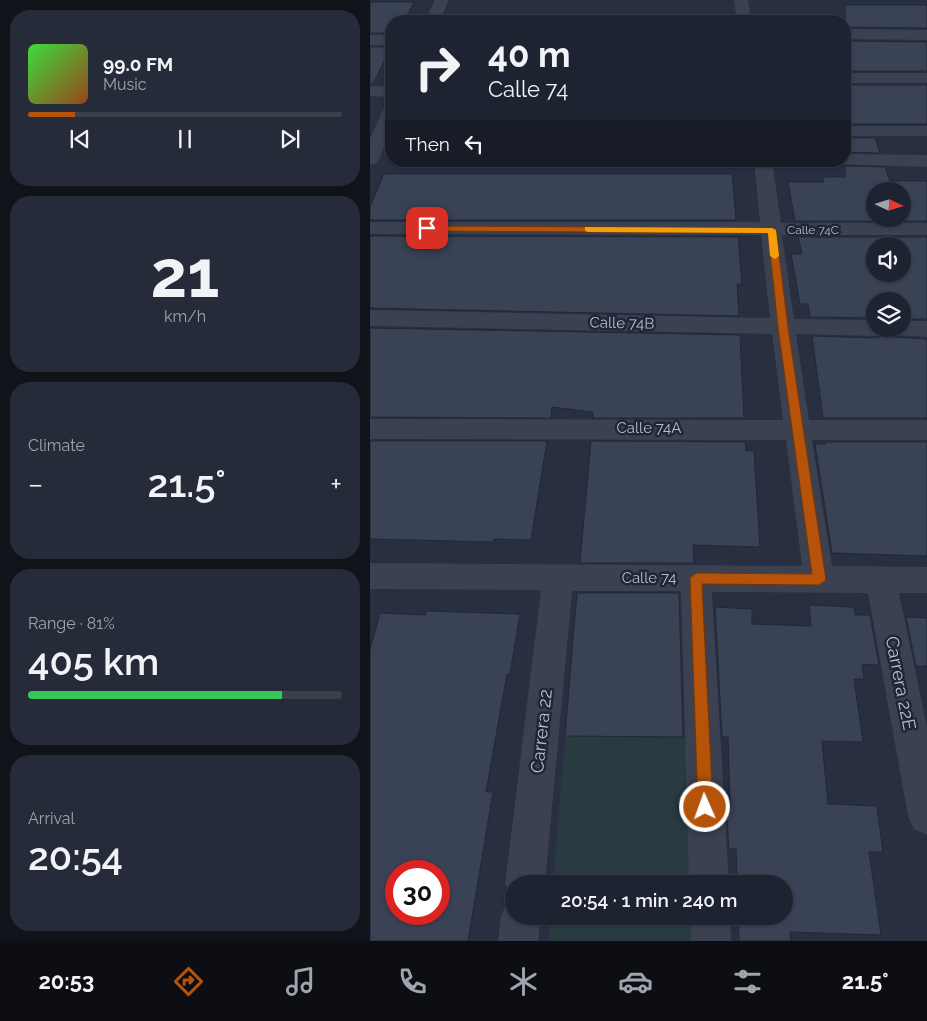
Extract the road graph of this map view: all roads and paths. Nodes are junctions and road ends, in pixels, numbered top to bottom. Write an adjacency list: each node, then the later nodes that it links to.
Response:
1 (442, 0): 3 (street)
2 (741, 0): 4 (street)
3 (435, 15)
4 (743, 15)
5 (851, 34): 6 (street)
6 (927, 35)
7 (370, 40): 8 (street)
8 (385, 40)
9 (851, 78): 10 (street)
10 (927, 78)
11 (370, 91): 12 (street)
12 (385, 92)
13 (851, 131): 14 (street)
14 (927, 131)
15 (385, 132): 16 (street)
16 (371, 154): 17 (street)
17 (385, 156)
18 (851, 160): 19 (street)
19 (927, 161)
20 (764, 167): 23 (street)
21 (370, 228): 23 (street, Calle 74C)
22 (927, 229): 23 (street, Calle 74C)
23 (772, 230): 25 (street)
24 (370, 318): 25 (street, Calle 74B)
25 (783, 327): 26 (street, Calle 74B); 29 (street)
26 (866, 328)
27 (911, 329): 28 (street)
28 (927, 329)
29 (799, 428): 30 (street, Calle 74A); 31 (street, Calle 74A); 35 (street)
30 (370, 429)
31 (927, 430)
32 (370, 576): 33 (street, Calle 74)
33 (558, 578): 34 (street, Calle 74); 40 (street, Carrera 22)
34 (696, 578): 35 (street, Calle 74); 41 (street)
35 (819, 580): 36 (street, Calle 74)
36 (881, 580): 37 (street, Calle 74); 38 (street, Carrera 22E)
37 (927, 580)
38 (923, 770): 39 (street, Carrera 22E)
39 (927, 816)
40 (526, 875)
41 (708, 875)
42 (520, 925): 44 (street)
43 (710, 925): 45 (street)
44 (518, 941)
45 (711, 941)

